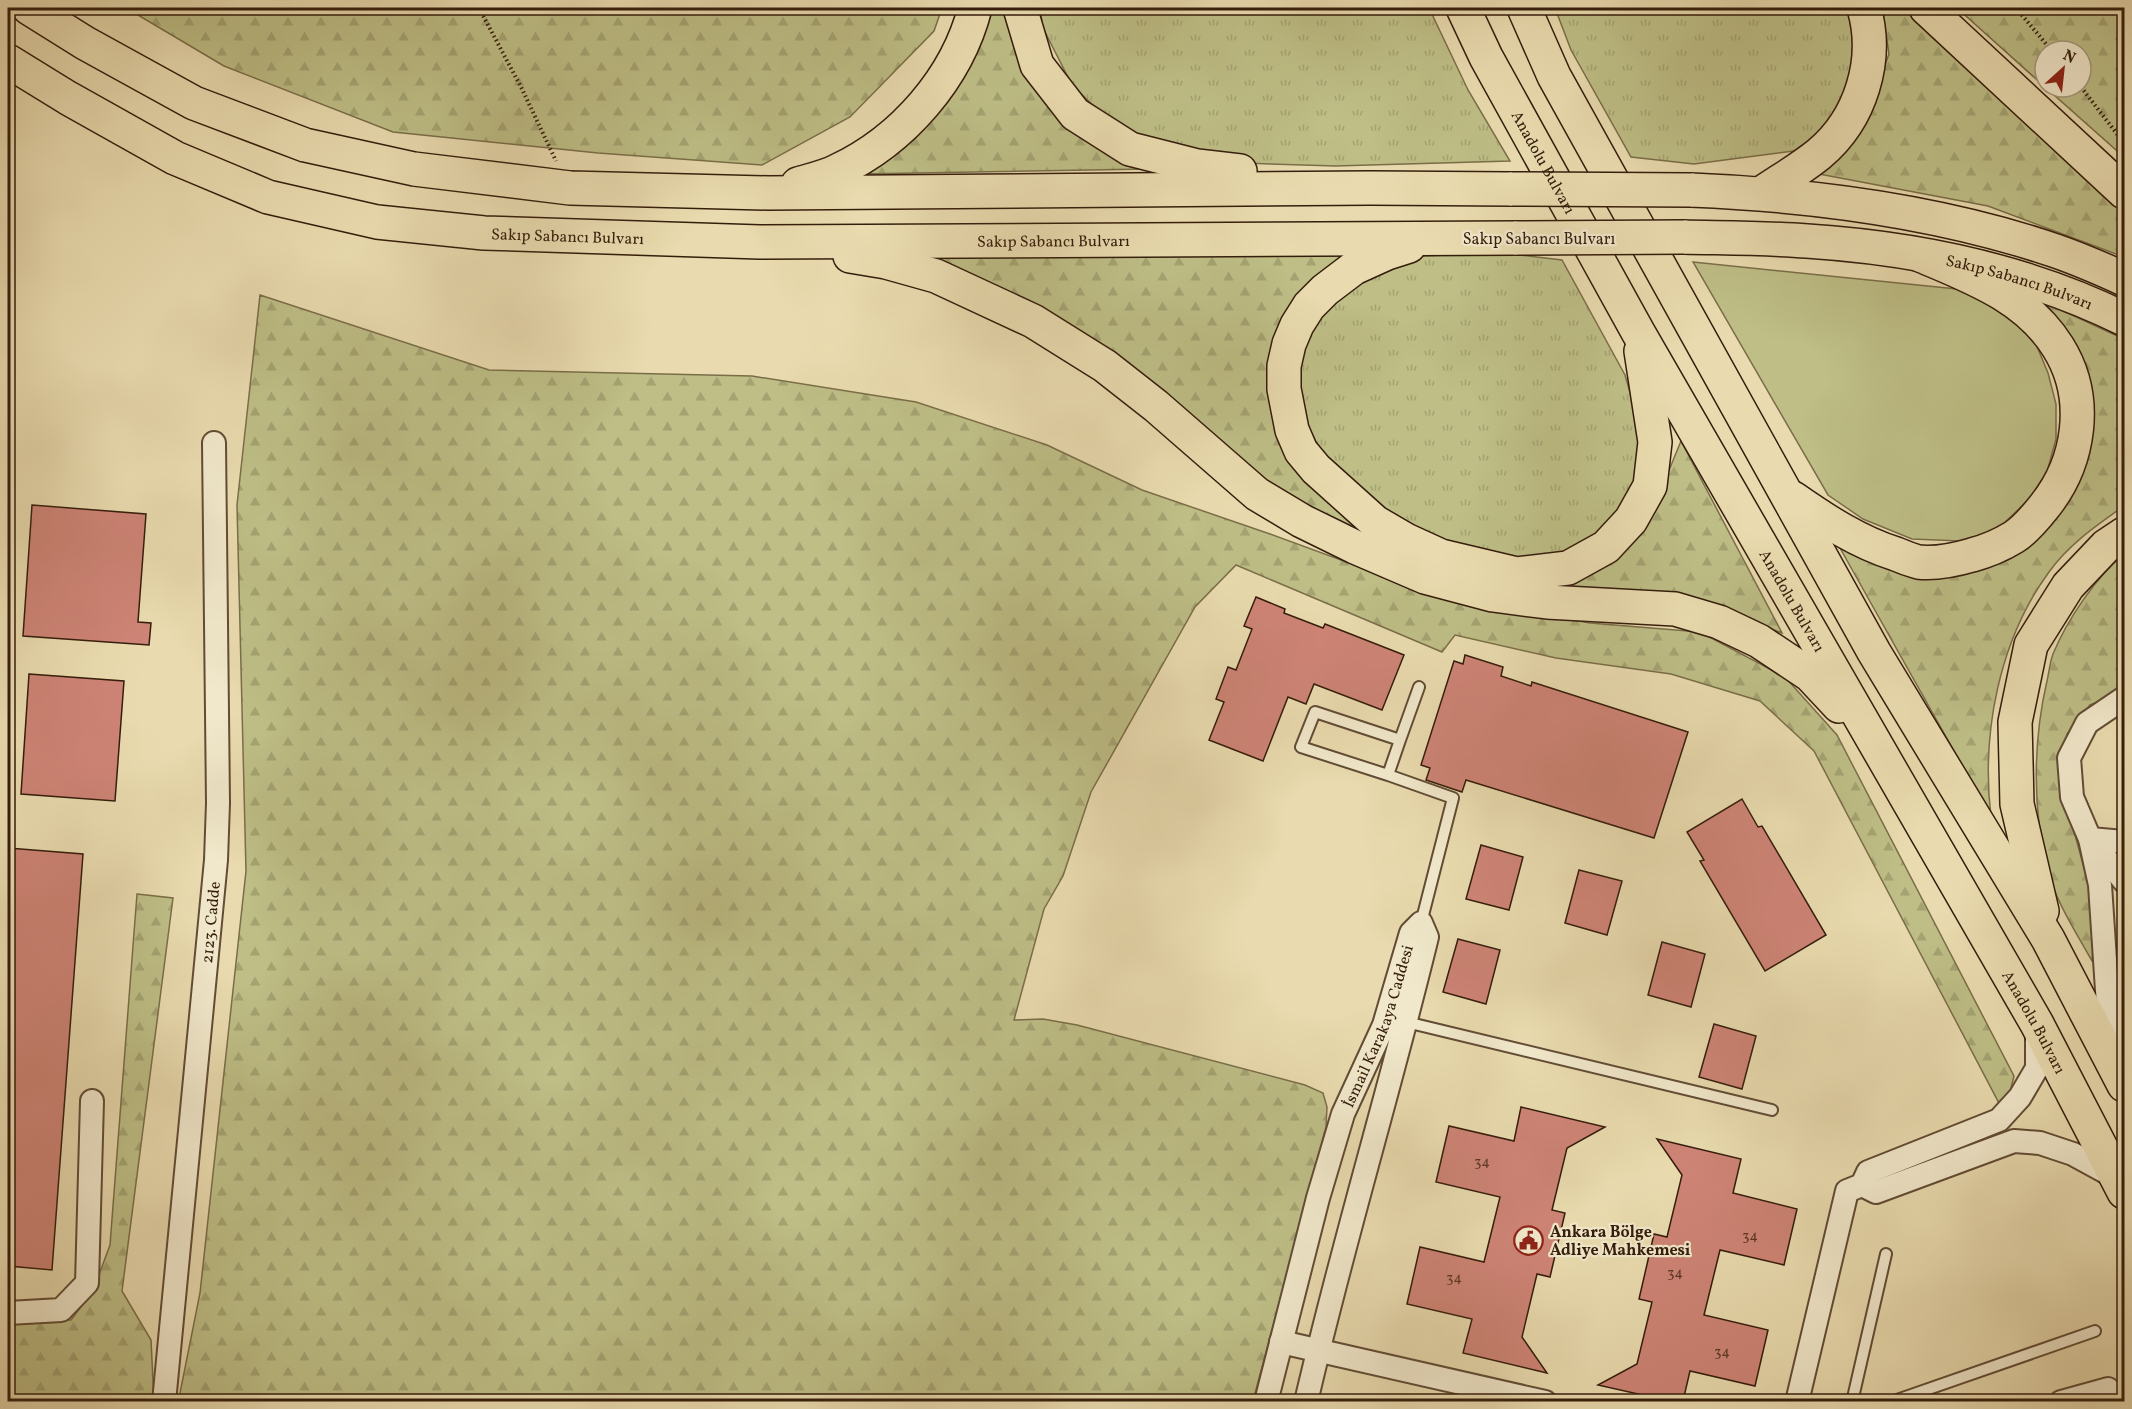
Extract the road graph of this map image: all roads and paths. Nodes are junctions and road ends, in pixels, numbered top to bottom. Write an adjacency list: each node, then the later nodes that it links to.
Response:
1 (29, 8): 18 (main road)
2 (479, 8): 18 (path)
3 (975, 8): 21 (main road)
4 (1020, 8): 19 (main road)
5 (1453, 8): 13 (main road)
6 (1463, 8): 13 (main road, Anadolu Bulvarı)
7 (1524, 8): 15 (main road)
8 (1541, 8): 15 (main road)
9 (1864, 8): 22 (main road)
10 (1926, 8): 20 (main road)
11 (2016, 8): 12 (path)
12 (2042, 39)
13 (1486, 57): 28 (main road, Anadolu Bulvarı)
14 (8, 61): 24 (main road, Sakıp Sabancı Bulvarı)
15 (1554, 76): 30 (main road)
16 (2090, 99): 17 (path)
17 (2124, 142)
18 (570, 188): 21 (main road)
19 (1370, 188): 21 (main road); 22 (main road, bridge)
20 (2124, 192)
21 (768, 193)
22 (1762, 193): 26 (main road)
23 (1433, 238): 24 (main road, Sakıp Sabancı Bulvarı); 25 (main road, Sakıp Sabancı Bulvarı, bridge); 28 (main road)
24 (760, 242): 35 (main road)
25 (1920, 255): 27 (main road, Sakıp Sabancı Bulvarı); 30 (main road)
26 (2124, 279)
27 (2124, 319)
28 (1638, 332): 35 (main road, Anadolu Bulvarı)
29 (214, 443): 54 (street, 2123. Cadde)
30 (1788, 496): 41 (main road)
31 (2124, 534): 41 (main road)
32 (1419, 687): 34 (lane)
33 (2124, 698): 37 (street)
34 (1400, 740): 36 (lane); 36 (lane)
35 (1875, 745): 43 (main road, Anadolu Bulvarı)
36 (1388, 775): 40 (lane)
37 (2090, 839): 38 (street); 39 (street); 44 (street)
38 (2124, 842)
39 (2124, 881)
40 (1421, 923): 42 (street, İsmail Karakaya Caddesi); 52 (street, İsmail Karakaya Caddesi)
41 (2048, 939): 44 (main road)
42 (1406, 1022): 46 (lane); 53 (street, İsmail Karakaya Caddesi)
43 (2037, 1024): 47 (street); 48 (main road, Anadolu Bulvarı)
44 (2118, 1073)
45 (92, 1101): 50 (street)
46 (1772, 1110)
47 (1862, 1185): 48 (street); 58 (street)
48 (2121, 1185)
49 (1886, 1254): 59 (lane)
50 (8, 1313)
51 (2095, 1330): 60 (lane)
52 (1281, 1342): 53 (street); 55 (street, İsmail Karakaya Caddesi)
53 (1318, 1350): 56 (street, İsmail Karakaya Caddesi); 57 (street)
54 (164, 1401)
55 (1266, 1401)
56 (1306, 1401)
57 (1545, 1401)
58 (1797, 1401)
59 (1852, 1401)
60 (1891, 1401)
61 (2061, 1401): 62 (street)
62 (2110, 1401)

